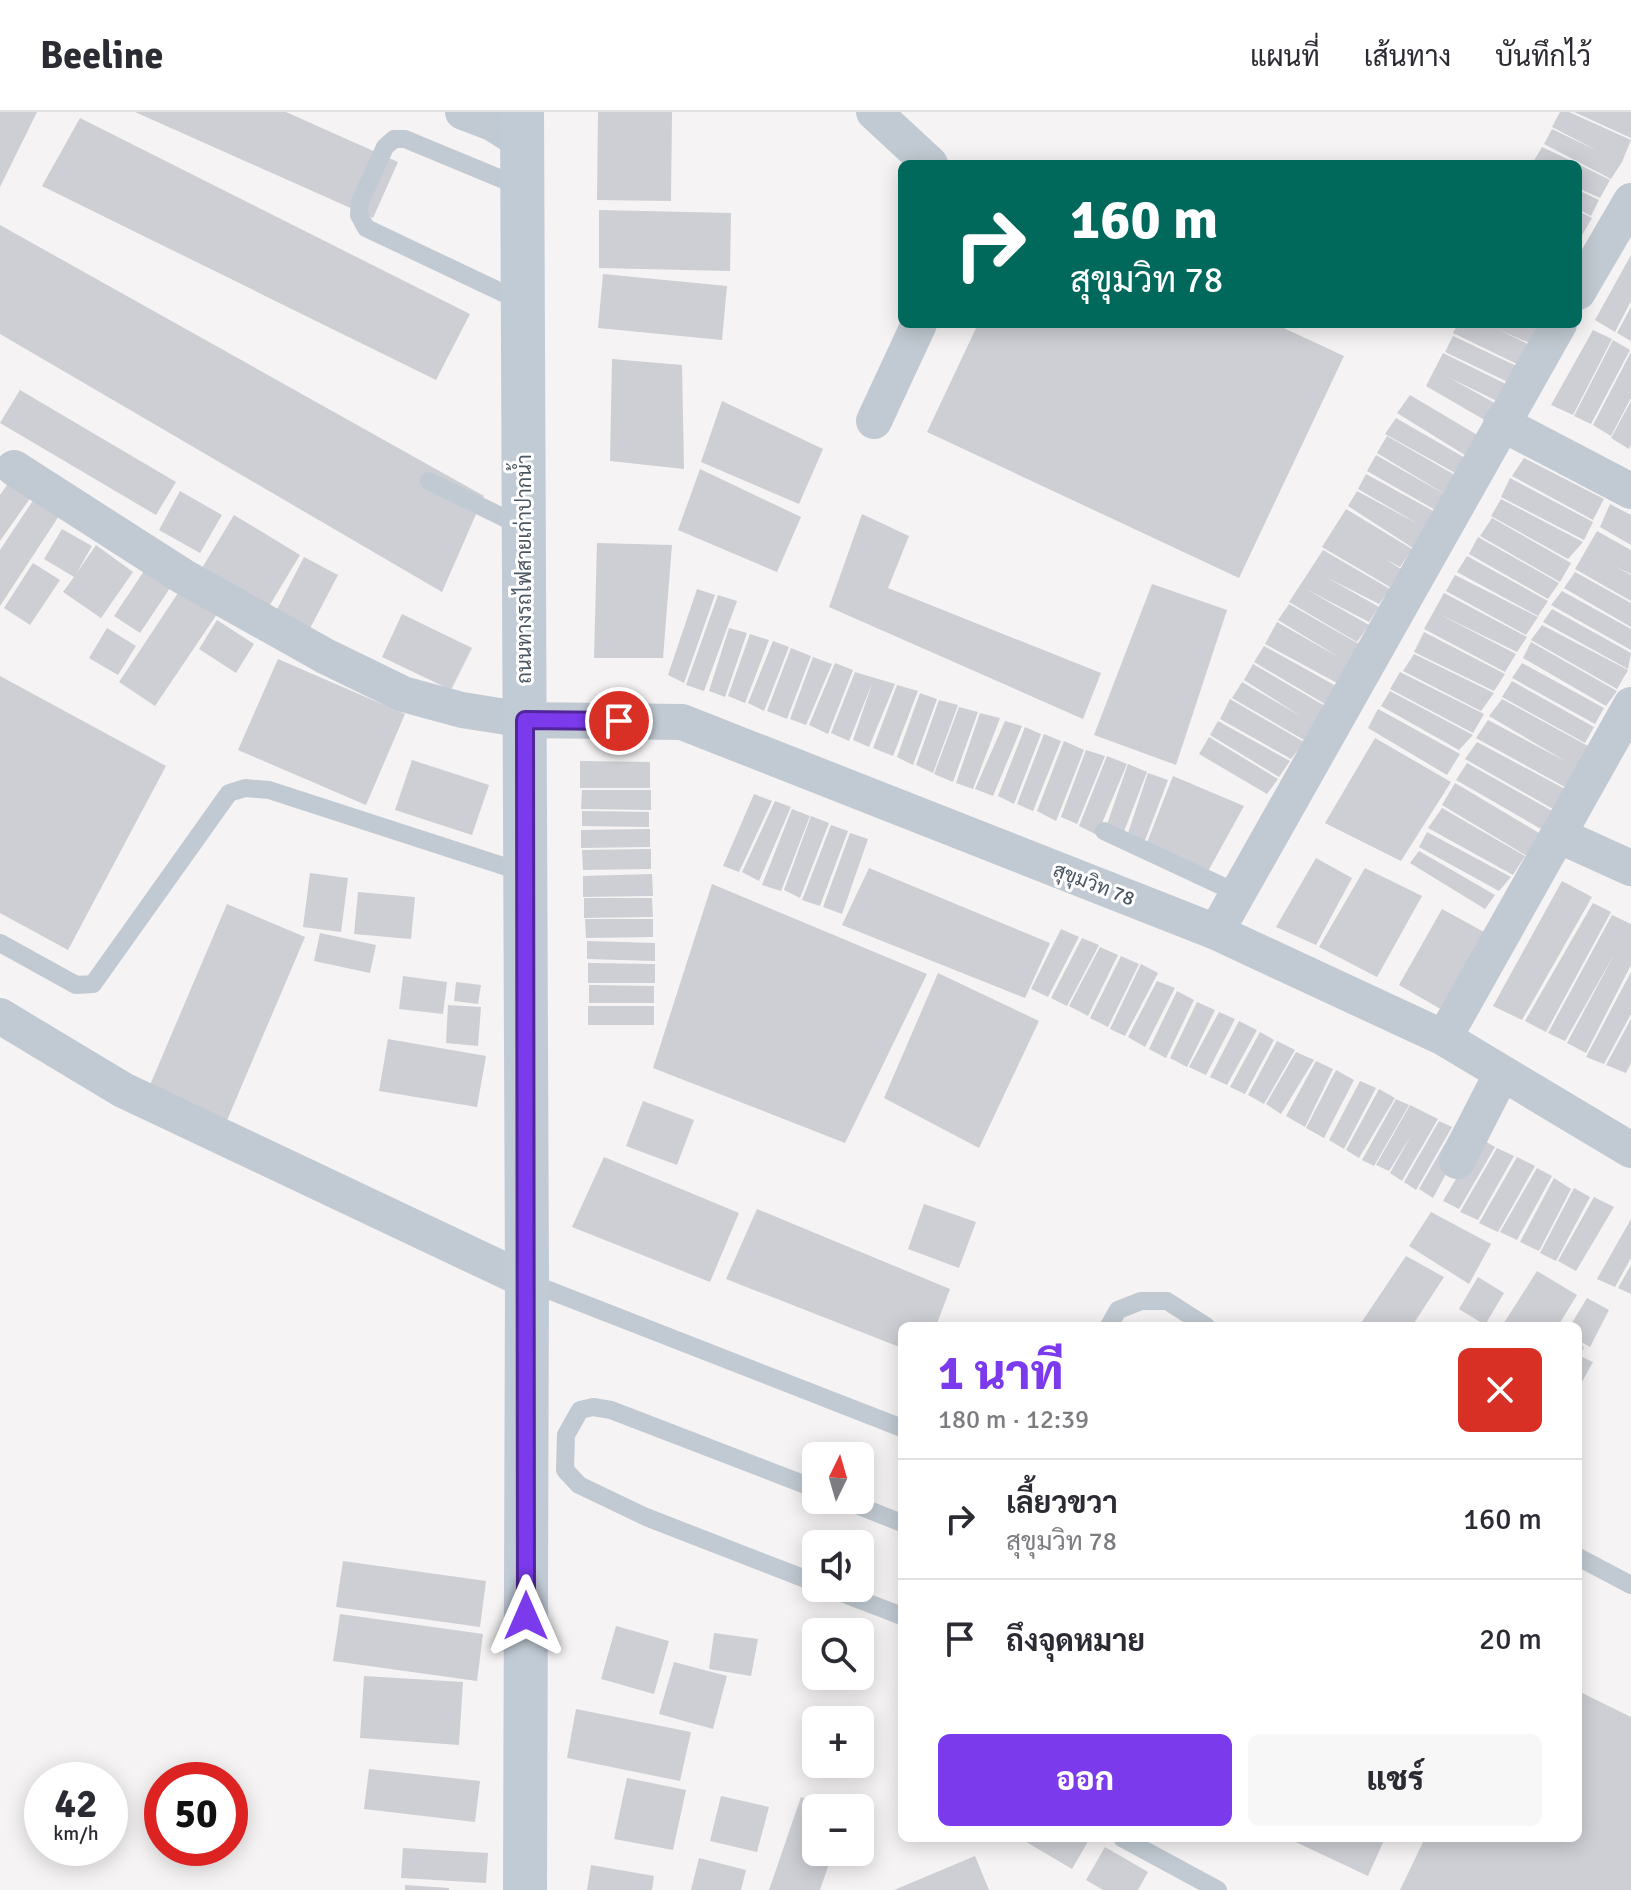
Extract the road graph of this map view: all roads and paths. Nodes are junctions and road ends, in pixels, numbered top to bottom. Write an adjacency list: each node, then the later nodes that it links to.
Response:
1 (463, 112): 3 (street)
2 (874, 112): 4 (street)
3 (522, 127): 5 (main road, ถนนทางรถไฟสายเก่าปากน้ำ)
4 (926, 160)
5 (523, 188): 8 (main road, ถนนทางรถไฟสายเก่าปากน้ำ); 8 (lane)
6 (1631, 202): 7 (street)
7 (1582, 285)
8 (523, 302): 16 (main road, ถนนทางรถไฟสายเก่าปากน้ำ)
9 (917, 328): 11 (street)
10 (1557, 328): 12 (street)
11 (874, 421)
12 (1501, 423): 15 (street); 23 (street)
13 (14, 468): 18 (street, สุขุมวิท 78)
14 (429, 481): 16 (lane)
15 (1631, 491)
16 (524, 527): 18 (main road, ถนนทางรถไฟสายเก่าปากน้ำ)
17 (1631, 705): 20 (street)
18 (525, 720): 22 (main road, ถนนทางรถไฟสายเก่าปากน้ำ); 24 (street, สุขุมวิท 78)
19 (1104, 831): 23 (lane)
20 (1558, 835): 21 (street); 27 (street)
21 (1631, 868)
22 (525, 873): 25 (lane); 31 (main road, ถนนทางรถไฟสายเก่าปากน้ำ)
23 (1237, 893): 24 (street)
24 (1216, 932): 27 (street, สุขุมวิท 78)
25 (0, 943)
26 (0, 1016): 31 (street)
27 (1444, 1038): 28 (street, สุขุมวิท 78)
28 (1502, 1073): 29 (street, สุขุมวิท 78); 30 (street)
29 (1631, 1150)
30 (1457, 1161)
31 (527, 1281): 34 (lane); 44 (main road, ถนนทางรถไฟสายเก่าปากน้ำ)
32 (1111, 1322): 33 (lane)
33 (1200, 1322)
34 (898, 1426)
35 (802, 1484): 39 (lane)
36 (874, 1512): 37 (lane)
37 (898, 1521)
38 (1582, 1559): 40 (lane)
39 (802, 1578)
40 (1631, 1585)
41 (865, 1602): 42 (lane)
42 (898, 1614)
43 (1129, 1842): 45 (lane)
44 (525, 1890)
45 (1218, 1890)

